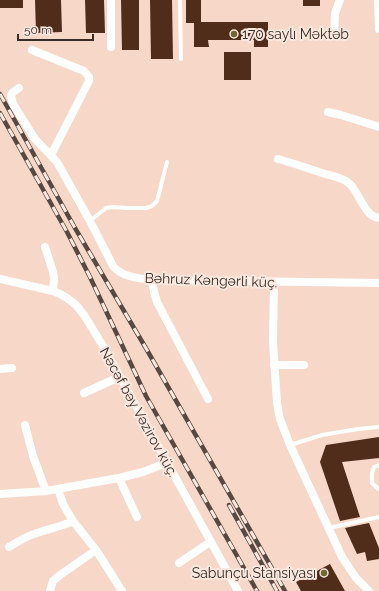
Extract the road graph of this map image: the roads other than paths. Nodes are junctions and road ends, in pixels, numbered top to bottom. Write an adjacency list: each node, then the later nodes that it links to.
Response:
1 (111, 0): 7 (street)
2 (180, 0): 9 (lane)
3 (340, 0): 6 (street)
4 (378, 0): 5 (street)
5 (379, 29)
6 (334, 35)
7 (111, 46)
8 (32, 50): 13 (street)
9 (181, 59)
10 (19, 88): 13 (street, Bəhruz Kəngərli küç.)
11 (328, 112): 12 (street)
12 (379, 127)
13 (51, 155): 17 (street, Bəhruz Kəngərli küç.)
14 (278, 159): 16 (street)
15 (167, 162): 17 (lane)
16 (379, 218)
17 (90, 221): 20 (street, Bəhruz Kəngərli küç.)
18 (45, 247): 23 (street)
19 (0, 279): 23 (street, Nəcəf bəy Vəzirov küç.)
20 (152, 280): 21 (street, Bəhruz Kəngərli küç.); 30 (street)
21 (274, 282): 22 (street, Bəhruz Kəngərli küç.); 24 (street)
22 (379, 283)
23 (53, 291): 28 (street, Nəcəf bəy Vəzirov küç.)
24 (274, 365): 25 (street); 33 (street)
25 (304, 365)
26 (12, 368): 27 (street)
27 (0, 369)
28 (119, 377): 29 (street); 34 (street, Nəcəf bəy Vəzirov küç.)
29 (84, 394)
30 (208, 399)
31 (26, 425): 39 (street)
32 (379, 427): 33 (lane)
33 (290, 445): 44 (street)
34 (166, 463): 36 (street); 45 (street, Nəcəf bəy Vəzirov küç.)
35 (379, 465): 37 (lane)
36 (119, 478): 38 (street); 41 (street)
37 (379, 489)
38 (58, 490): 39 (street); 43 (street)
39 (46, 492): 40 (street)
40 (0, 494)
41 (137, 517)
42 (379, 517): 44 (lane)
43 (73, 520): 46 (street); 47 (street)
44 (329, 528): 52 (street)
45 (210, 542): 48 (street); 51 (street, Nəcəf bəy Vəzirov küç.)
46 (9, 547)
47 (96, 550): 49 (street); 50 (street)
48 (179, 563)
49 (50, 591)
50 (122, 591)
51 (238, 591)
52 (369, 591)

